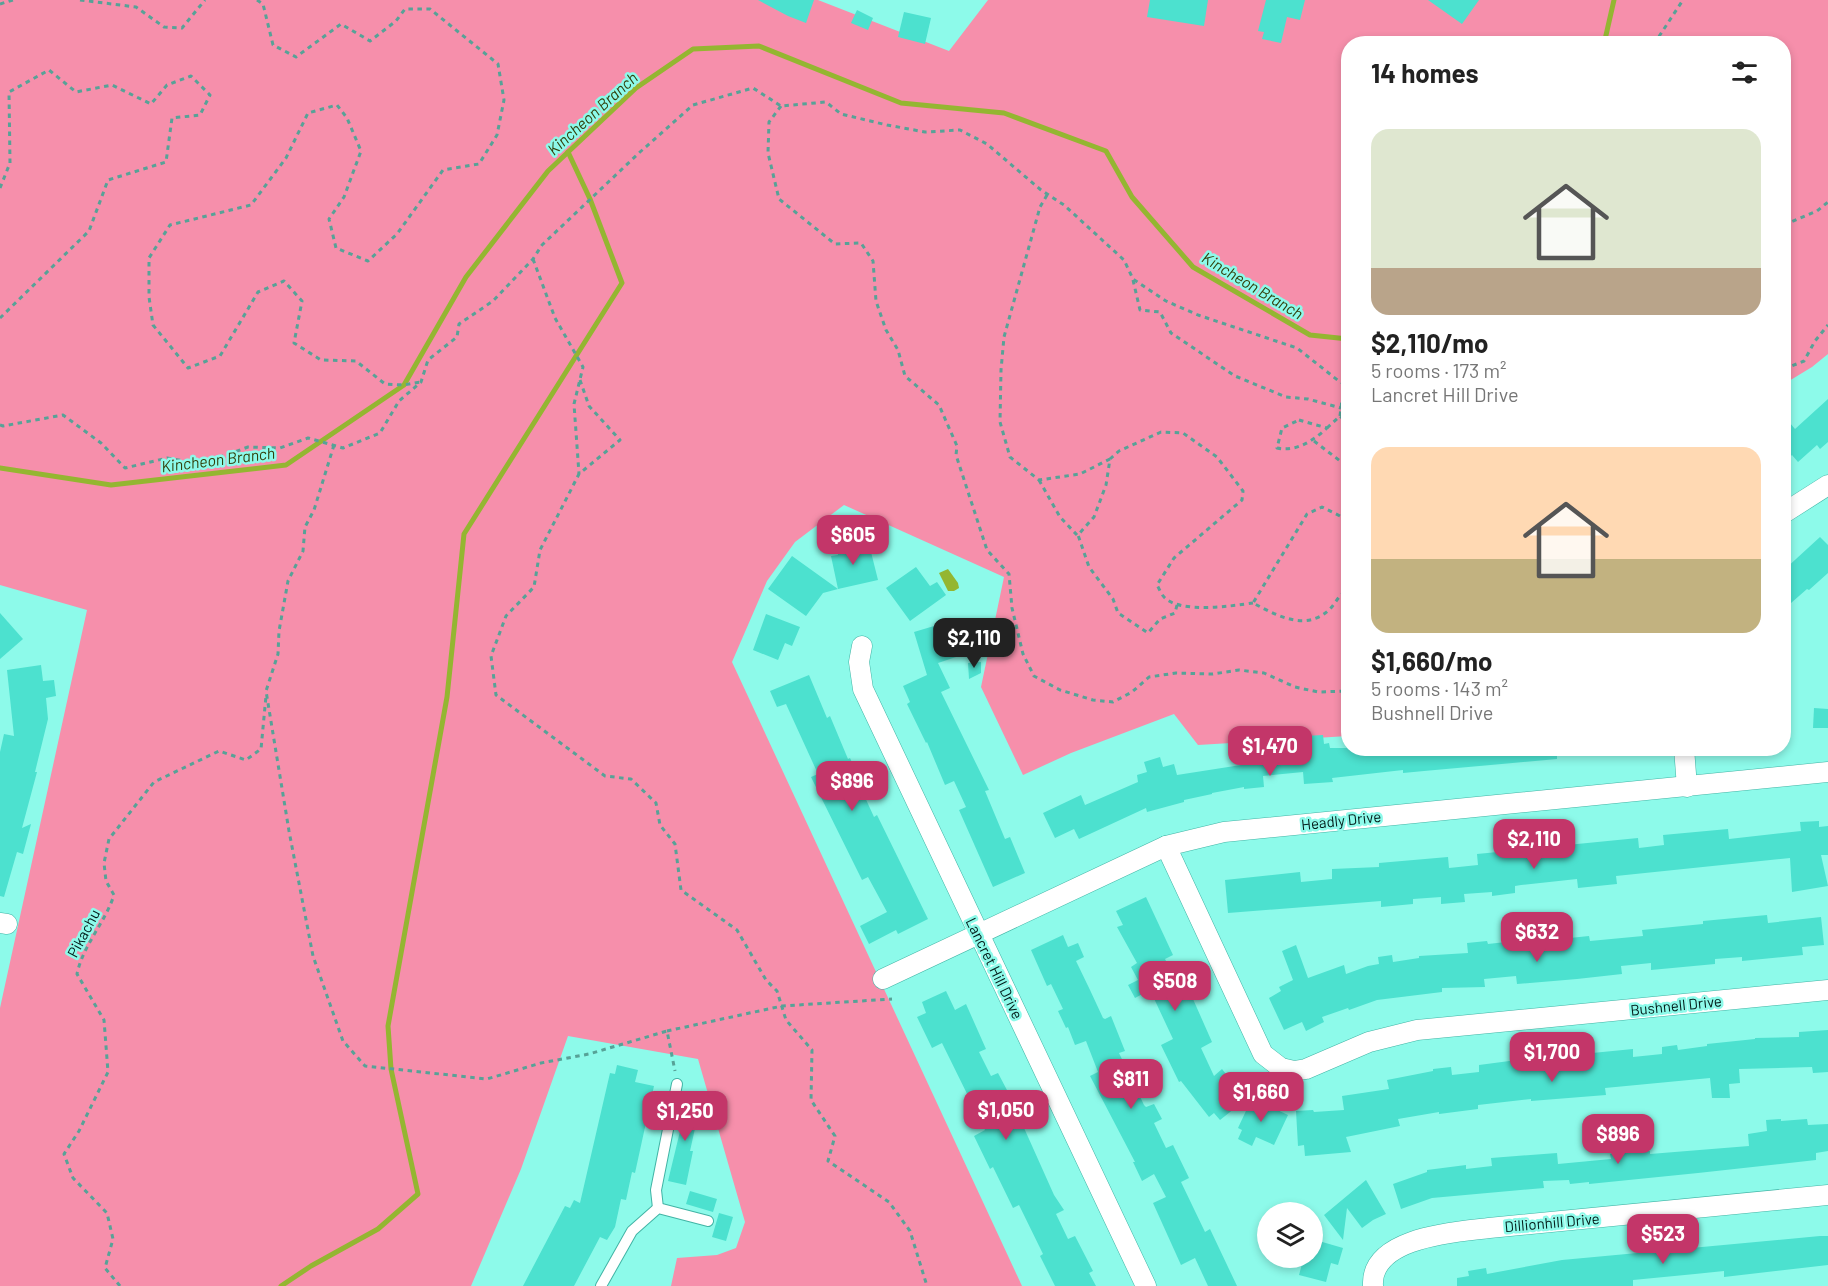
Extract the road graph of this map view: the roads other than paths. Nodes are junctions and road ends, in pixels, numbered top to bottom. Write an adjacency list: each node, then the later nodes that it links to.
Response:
1 (1828, 485): 2 (street)
2 (1791, 509)
3 (862, 646): 8 (street, Lancret Hill Drive)
4 (1684, 756): 6 (street)
5 (1828, 772): 6 (street, Headly Drive)
6 (1687, 787): 7 (street, Headly Drive)
7 (1166, 846): 8 (street, Headly Drive); 10 (street, Bushnell Drive)
8 (978, 934): 9 (street, Headly Drive); 16 (street, Lancret Hill Drive)
9 (883, 980)
10 (1828, 990)
11 (677, 1084): 13 (lane)
12 (1828, 1195): 17 (street, Dillionhill Drive)
13 (658, 1208): 14 (lane); 15 (lane)
14 (708, 1221)
15 (601, 1286)
16 (1146, 1286)
17 (1373, 1286)

